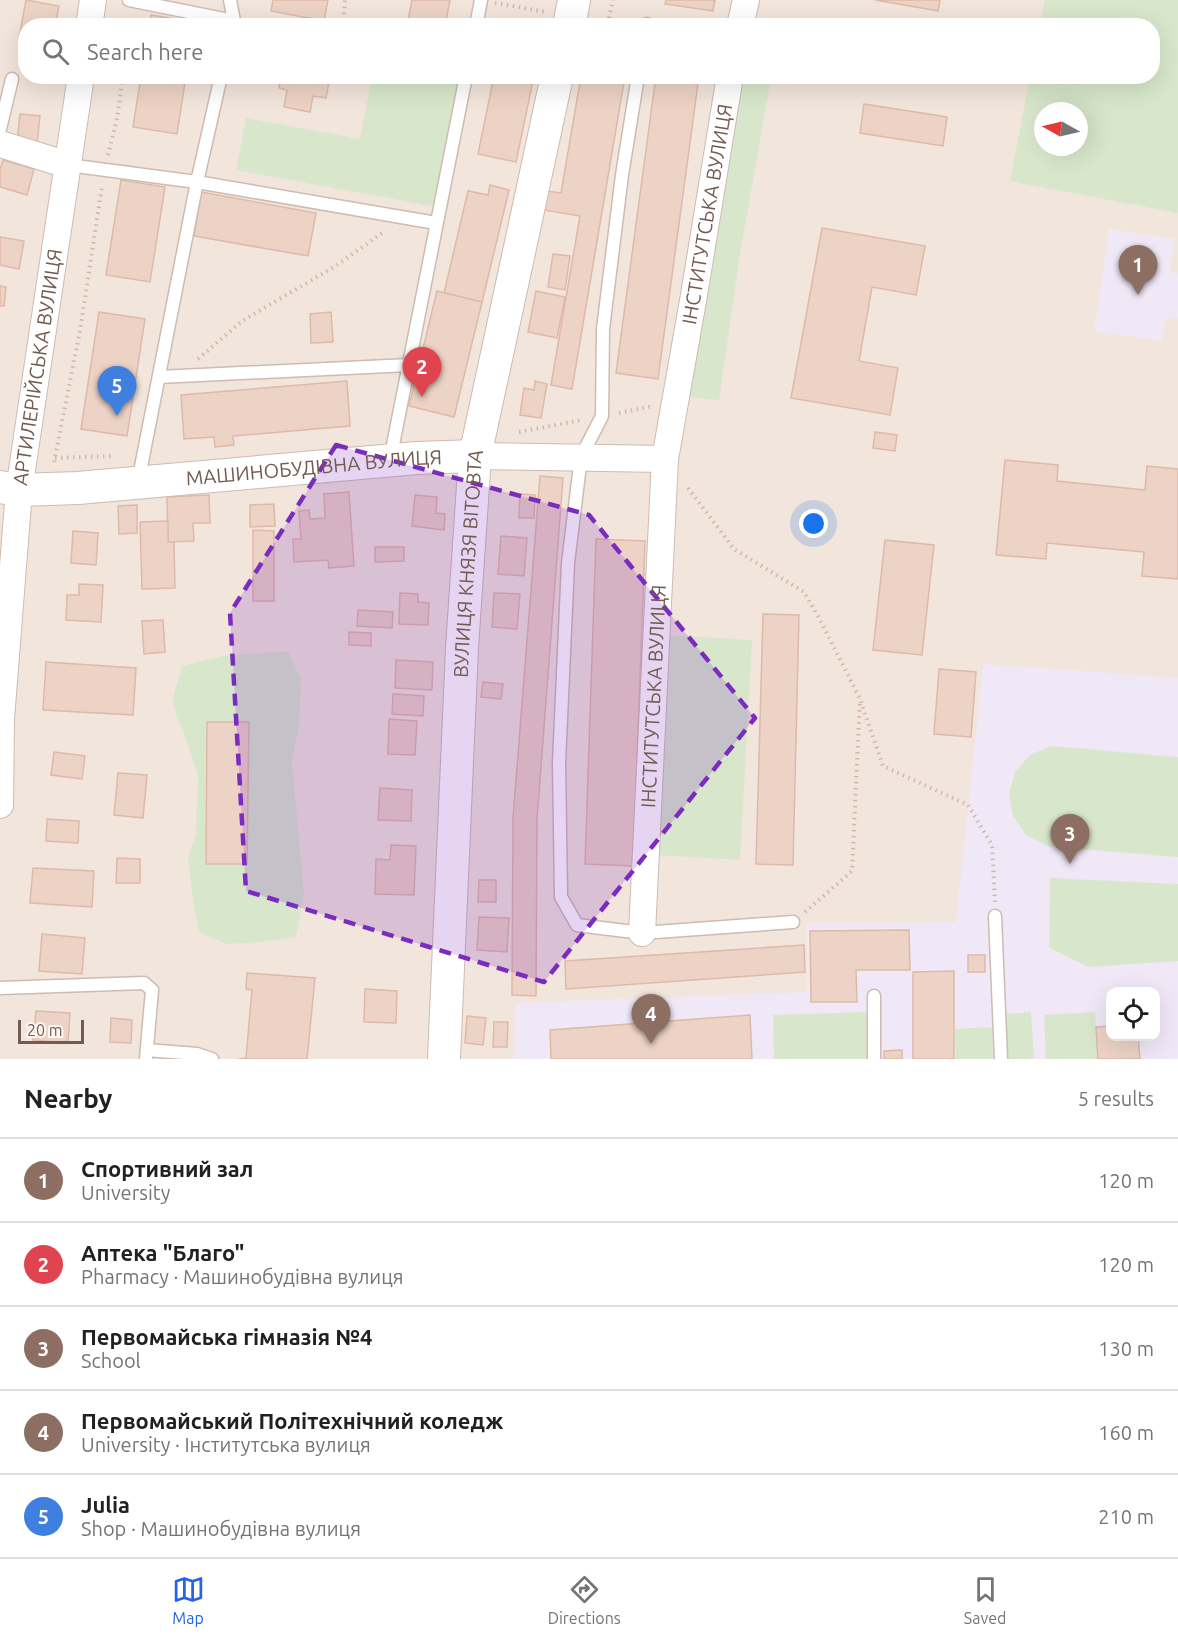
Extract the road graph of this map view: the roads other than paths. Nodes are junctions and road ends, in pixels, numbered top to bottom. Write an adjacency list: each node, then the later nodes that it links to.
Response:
1 (93, 0): 6 (street)
2 (129, 0): 7 (lane)
3 (230, 0): 8 (lane)
4 (481, 0): 9 (lane)
5 (746, 0): 10 (street)
6 (90, 18)
7 (210, 18)
8 (232, 18)
9 (478, 18)
10 (742, 18)
11 (12, 79): 18 (lane)
12 (80, 84): 20 (street, АРТИЛЕРІЙСЬКА ВУЛИЦЯ)
13 (219, 84): 21 (lane)
14 (464, 84): 22 (lane)
15 (556, 84): 25 (street, ВУЛИЦЯ КНЯЗЯ ВІТОВТА)
16 (637, 84): 26 (lane)
17 (729, 84): 27 (street, ІНСТИТУТСЬКА ВУЛИЦЯ)
18 (0, 129)
19 (0, 144): 20 (street)
20 (68, 165): 21 (lane); 30 (street, АРТИЛЕРІЙСЬКА ВУЛИЦЯ)
21 (197, 182): 22 (lane); 24 (lane)
22 (436, 223): 23 (lane)
23 (409, 365): 24 (lane); 28 (lane)
24 (159, 377): 29 (lane)
25 (475, 456): 26 (street, МАШИНОБУДІВНА ВУЛИЦЯ); 28 (street, МАШИНОБУДІВНА ВУЛИЦЯ); 39 (street, ВУЛИЦЯ КНЯЗЯ ВІТОВТА)
26 (581, 458): 27 (street, МАШИНОБУДІВНА ВУЛИЦЯ); 34 (lane)
27 (665, 459): 34 (street, ІНСТИТУТСЬКА ВУЛИЦЯ)
28 (390, 461): 29 (street, МАШИНОБУДІВНА ВУЛИЦЯ)
29 (138, 483): 30 (street, МАШИНОБУДІВНА ВУЛИЦЯ)
30 (22, 489): 31 (street, АРТИЛЕРІЙСЬКА ВУЛИЦЯ)
31 (0, 798)
32 (995, 916): 41 (lane)
33 (793, 922): 34 (lane)
34 (642, 933)
35 (0, 988): 37 (lane)
36 (874, 996): 40 (lane)
37 (146, 1054): 38 (lane)
38 (212, 1059)
39 (444, 1059)
40 (874, 1059)
41 (1001, 1059)

